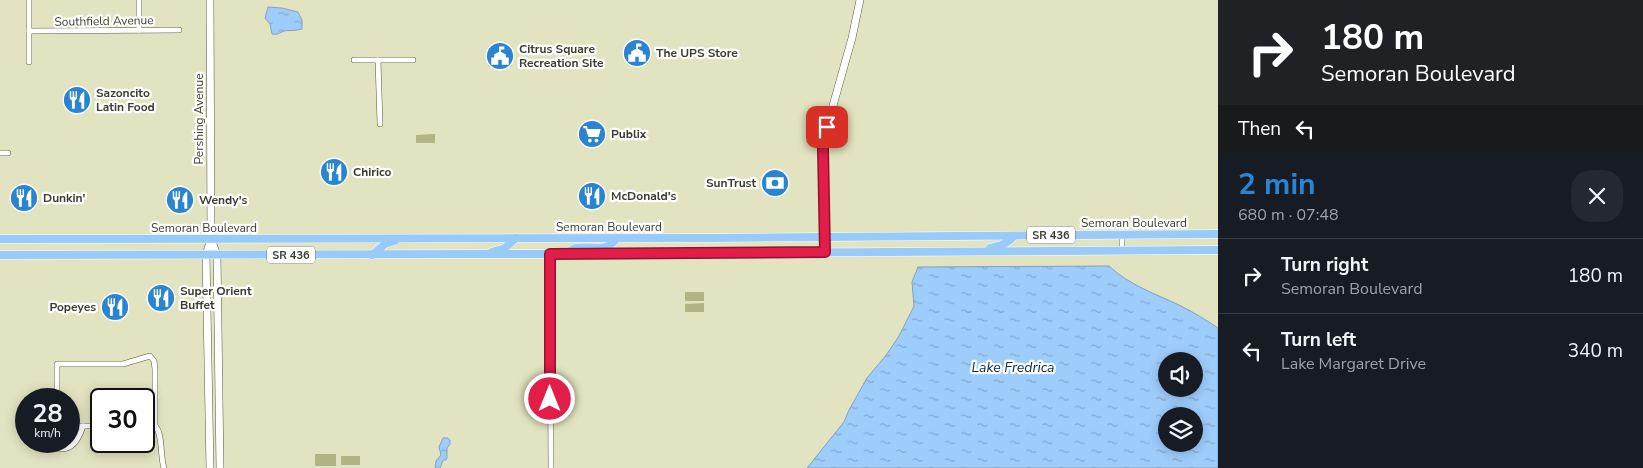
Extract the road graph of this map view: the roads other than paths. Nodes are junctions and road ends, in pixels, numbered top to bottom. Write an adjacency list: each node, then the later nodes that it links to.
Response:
1 (29, 0): 7 (street)
2 (139, 0): 5 (street)
3 (210, 0): 23 (street, Pershing Avenue)
4 (860, 0): 18 (street)
5 (139, 30): 6 (street, Southfield Avenue); 7 (street, Southfield Avenue)
6 (179, 30)
7 (29, 31): 11 (street)
8 (354, 60): 9 (street)
9 (378, 60): 10 (street); 12 (street)
10 (412, 60)
11 (28, 62)
12 (380, 124)
13 (0, 153): 14 (street)
14 (8, 153)
15 (1218, 234): 16 (main road, Semoran Boulevard / SR 436)
16 (1122, 235): 17 (main road, Semoran Boulevard / SR 436); 25 (street)
17 (1014, 236): 18 (main road, Semoran Boulevard / SR 436); 27 (main road)
18 (824, 237): 21 (main road, Semoran Boulevard / SR 436); 26 (street)
19 (404, 238): 20 (main road, Semoran Boulevard / SR 436); 23 (main road, Semoran Boulevard / SR 436); 32 (main road)
20 (516, 238): 21 (main road, Semoran Boulevard / SR 436); 33 (main road)
21 (617, 238): 29 (main road)
22 (0, 239): 23 (main road, Semoran Boulevard / SR 436)
23 (211, 239): 30 (street, Pershing Avenue); 31 (street, Pershing Avenue)
24 (1218, 250): 25 (main road, SR 436)
25 (1122, 251): 27 (main road, SR 436)
26 (825, 252): 27 (main road, SR 436); 29 (main road, SR 436)
27 (970, 252)
28 (550, 254): 29 (main road, SR 436); 33 (main road, SR 436); 44 (street)
29 (565, 254)
30 (206, 255): 31 (main road, SR 436); 34 (main road, SR 436); 42 (street, Pershing Avenue)
31 (217, 255): 32 (main road, SR 436); 43 (street, Pershing Avenue)
32 (372, 255): 33 (main road, SR 436)
33 (486, 255)
34 (0, 256)
35 (57, 388): 36 (street)
36 (155, 388)
37 (83, 426): 38 (street); 40 (street)
38 (90, 426)
39 (155, 426): 41 (street)
40 (80, 434)
41 (164, 468)
42 (210, 468)
43 (220, 468)
44 (551, 468)

